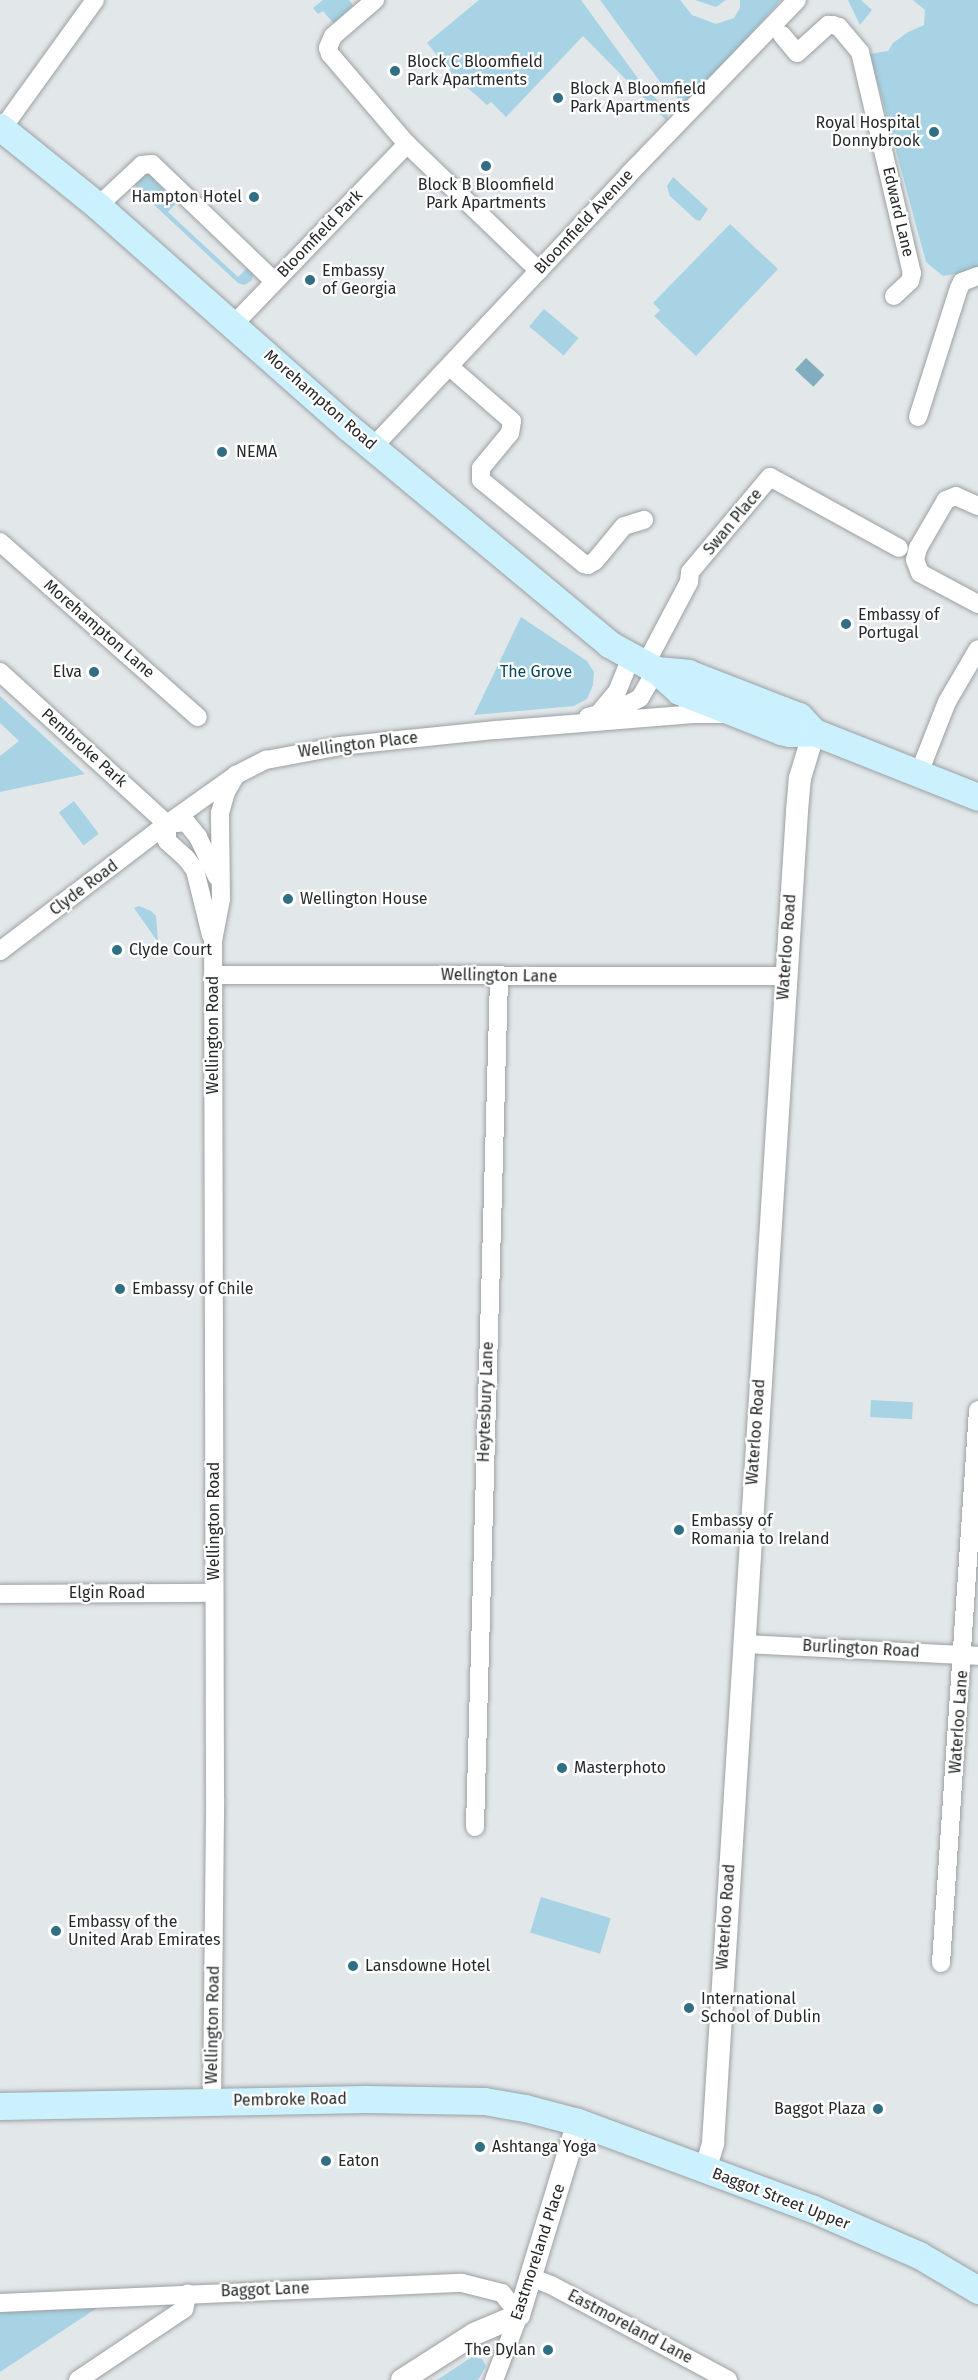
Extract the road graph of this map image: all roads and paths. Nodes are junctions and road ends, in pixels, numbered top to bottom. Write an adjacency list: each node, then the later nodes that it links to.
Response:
1 (95, 0): 5 (street)
2 (375, 0): 6 (street)
3 (797, 0): 8 (street, Bloomfield Avenue)
4 (782, 35): 11 (street, Edward Lane)
5 (1, 128): 7 (main road, Morehampton Road)
6 (407, 144): 8 (street); 10 (street, Bloomfield Park)
7 (98, 206): 10 (street); 12 (main road, Morehampton Road)
8 (538, 271): 13 (street, Bloomfield Avenue)
9 (978, 276): 14 (street)
10 (274, 281): 12 (street, Bloomfield Park)
11 (894, 296)
12 (234, 324): 15 (main road, Morehampton Road)
13 (450, 367): 15 (street, Bloomfield Avenue); 17 (street)
14 (918, 417)
15 (373, 447): 22 (main road, Morehampton Road)
16 (978, 506): 20 (street)
17 (644, 520)
18 (0, 542): 26 (street, Morehampton Lane)
19 (899, 548): 22 (street, Swan Place)
20 (978, 604)
21 (978, 649): 29 (street)
22 (644, 664): 24 (street); 24 (street, Wellington Place); 25 (main road, Morehampton Road); 28 (main road)
23 (0, 672): 32 (street, Pembroke Park)
24 (600, 712): 27 (street, Wellington Place)
25 (736, 715): 27 (street, Wellington Place); 28 (main road, Morehampton Road)
26 (198, 717)
27 (569, 724): 30 (street, Wellington Place)
28 (814, 732): 29 (main road); 38 (street, Waterloo Road)
29 (919, 772): 31 (main road)
30 (236, 775): 32 (street, Wellington Place); 33 (street, Wellington Road)
31 (978, 797)
32 (167, 824): 33 (street, Wellington Road); 34 (street, Wellington Road); 35 (street, Clyde Road)
33 (220, 886): 34 (street, Wellington Road)
34 (213, 941): 36 (street, Wellington Road)
35 (0, 951)
36 (213, 975): 37 (street, Wellington Lane); 40 (street, Wellington Road)
37 (499, 976): 38 (street, Wellington Lane); 44 (street, Heytesbury Lane)
38 (784, 976): 42 (street, Waterloo Road)
39 (978, 1410): 43 (street, Waterloo Lane)
40 (214, 1593): 41 (street, Elgin Road); 46 (street, Wellington Road)
41 (0, 1594)
42 (744, 1644): 43 (street, Burlington Road); 49 (street, Waterloo Road)
43 (971, 1655): 45 (street, Waterloo Lane)
44 (475, 1827)
45 (941, 1963)
46 (212, 2101): 47 (main road, Pembroke Road); 48 (main road, Pembroke Road)
47 (0, 2106)
48 (578, 2122): 49 (main road, Baggot Street Upper); 50 (street, Eastmoreland Place)
49 (705, 2170): 51 (main road, Baggot Street Upper)
50 (541, 2281): 54 (street, Eastmoreland Place); 58 (street, Eastmoreland Lane)
51 (978, 2290)
52 (188, 2293): 53 (street, Baggot Lane); 54 (street, Baggot Lane); 55 (street)
53 (0, 2303)
54 (519, 2315): 56 (street); 57 (street, Eastmoreland Place)
55 (78, 2380)
56 (402, 2380)
57 (494, 2380)
58 (728, 2380)

